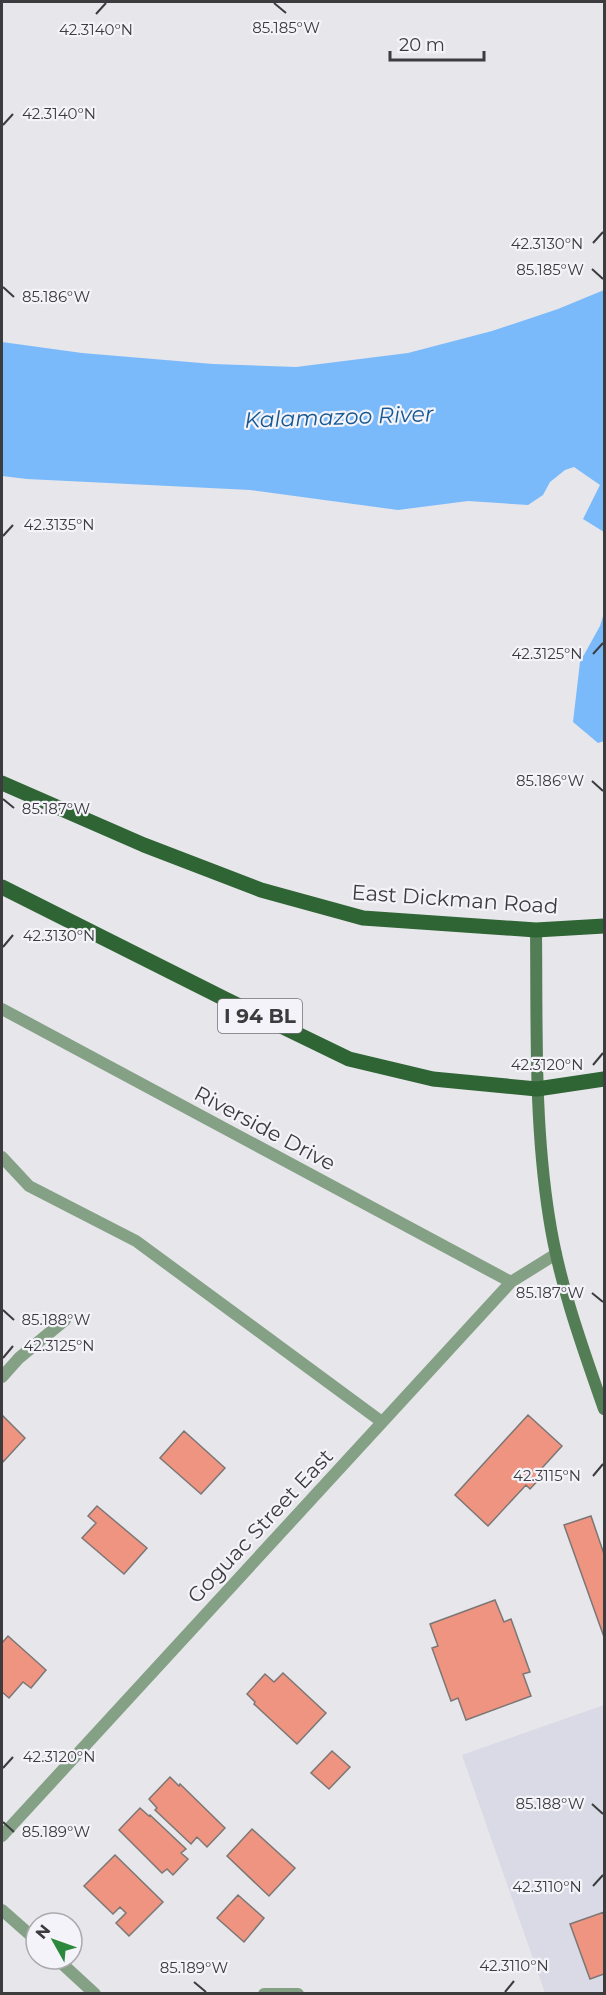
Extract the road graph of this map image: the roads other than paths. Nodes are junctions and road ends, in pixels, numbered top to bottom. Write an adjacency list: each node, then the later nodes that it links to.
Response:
1 (2, 783): 4 (main road, East Dickman Road)
2 (2, 887): 7 (main road, I 94 BL)
3 (604, 926): 4 (main road, East Dickman Road)
4 (536, 930): 7 (street)
5 (2, 1009): 10 (street, Riverside Drive)
6 (604, 1079): 7 (main road, I 94 BL)
7 (537, 1089): 9 (street)
8 (2, 1157): 14 (street)
9 (556, 1254): 10 (street, Goguac Street East); 13 (street)
10 (510, 1282): 14 (street, Goguac Street East)
11 (65, 1320): 12 (street)
12 (2, 1377)
13 (604, 1409)
14 (382, 1422): 15 (street, Goguac Street East)
15 (2, 1836)
16 (2, 1910): 17 (street)
17 (24, 1929)
18 (70, 1971): 19 (street)
19 (95, 1994)
20 (264, 1994): 21 (street)
21 (298, 1994)

